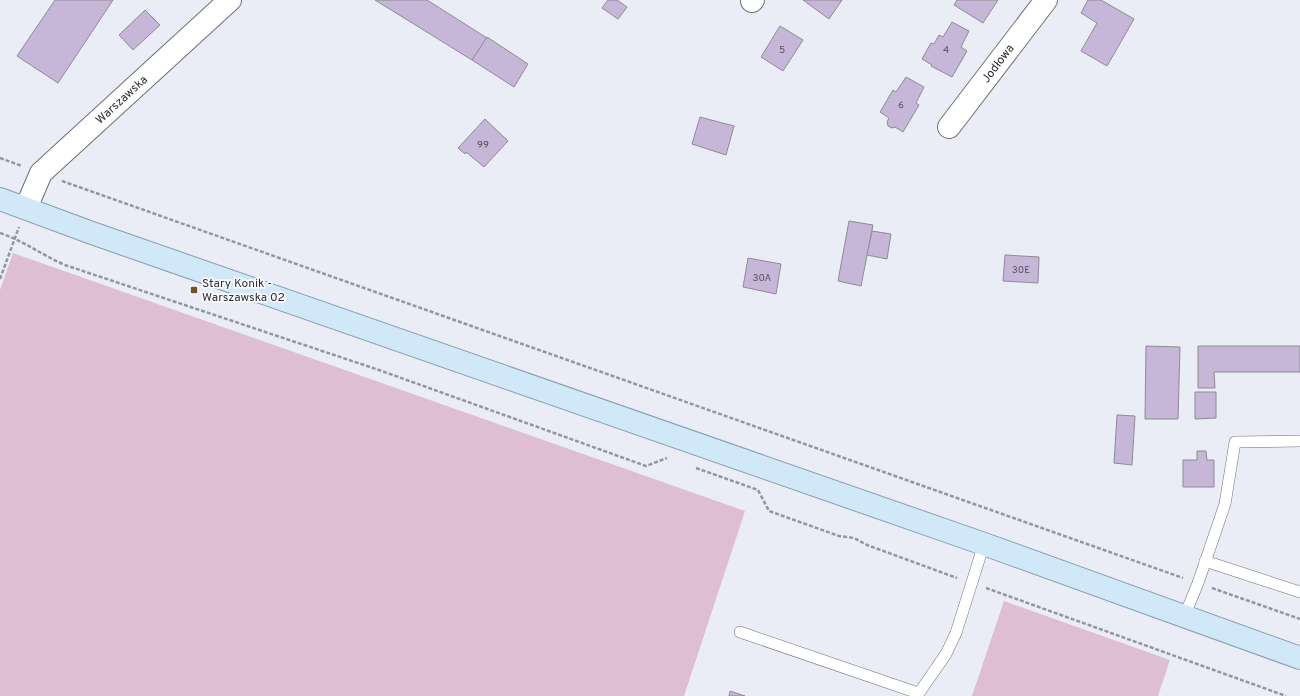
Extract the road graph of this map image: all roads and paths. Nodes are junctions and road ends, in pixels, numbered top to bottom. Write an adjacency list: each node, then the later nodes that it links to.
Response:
1 (230, 0): 5 (street, Warszawska)
2 (1046, 0): 3 (street, Jodłowa)
3 (948, 127)
4 (0, 158): 5 (path)
5 (41, 173): 7 (street, Warszawska); 16 (path)
6 (0, 199): 7 (main road)
7 (26, 208): 9 (path); 14 (main road)
8 (0, 233): 9 (path)
9 (15, 238): 10 (path); 12 (path)
10 (0, 279)
11 (1300, 441): 15 (lane)
12 (672, 460)
13 (694, 467): 17 (path)
14 (984, 544): 17 (lane); 19 (main road)
15 (1205, 561): 16 (lane); 18 (lane)
16 (1198, 583): 19 (lane); 20 (path)
17 (972, 584): 23 (lane); 24 (path)
18 (1300, 592)
19 (1184, 617): 22 (main road)
20 (1300, 619)
21 (740, 632): 23 (lane)
22 (1300, 658)
23 (917, 694)
24 (1286, 696)

